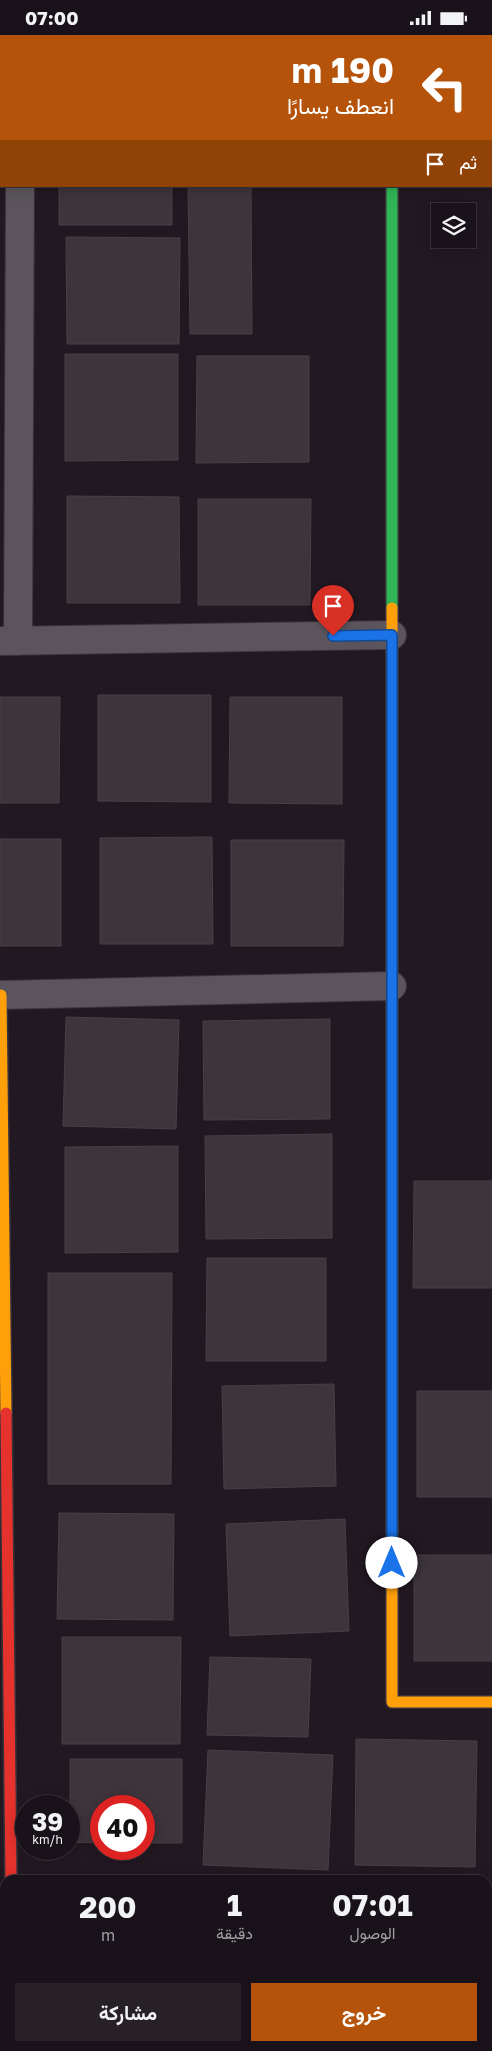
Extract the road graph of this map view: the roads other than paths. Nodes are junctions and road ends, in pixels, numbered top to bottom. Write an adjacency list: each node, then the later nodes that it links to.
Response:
1 (20, 187): 4 (street)
2 (392, 187): 3 (street)
3 (392, 635): 4 (street); 5 (street)
4 (9, 641)
5 (392, 986): 6 (street); 7 (street)
6 (1, 995): 8 (street)
7 (492, 1702)
8 (11, 1875)

